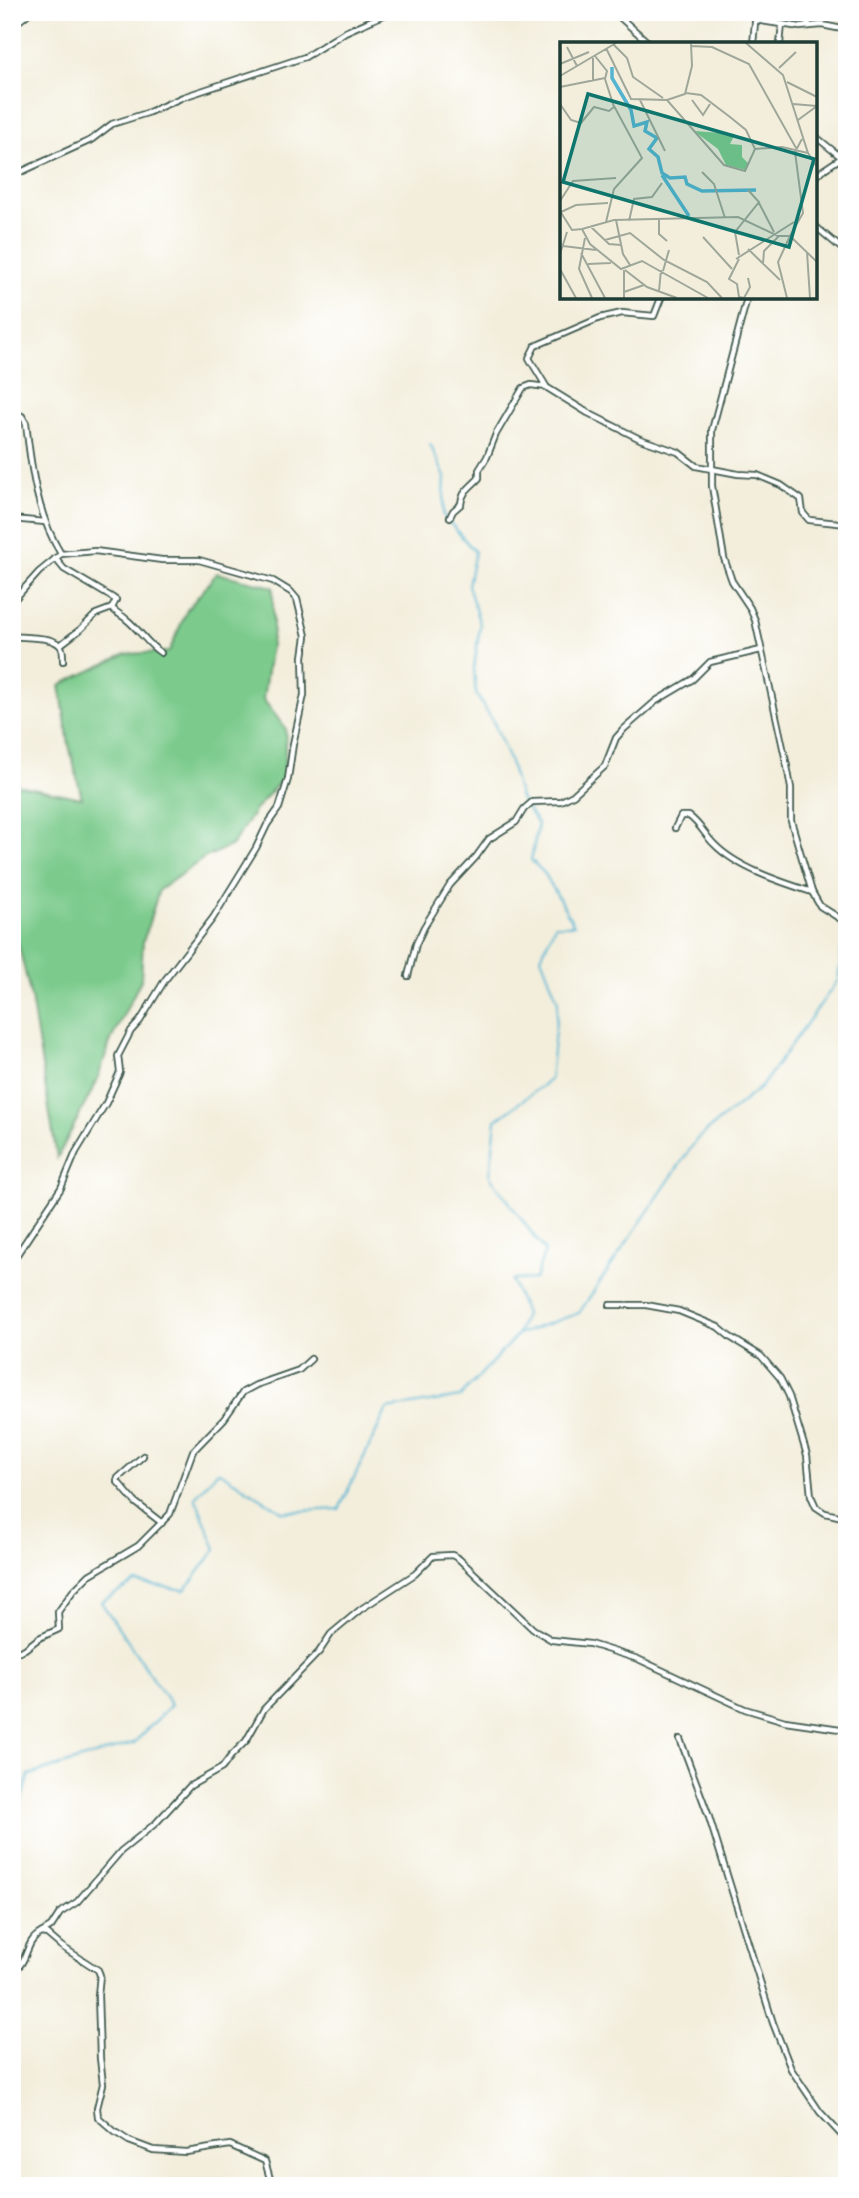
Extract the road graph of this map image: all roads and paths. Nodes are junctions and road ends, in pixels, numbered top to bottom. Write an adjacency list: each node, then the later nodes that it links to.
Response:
1 (30, 12): 9 (street)
2 (390, 12): 18 (street)
3 (614, 12): 4 (street); 12 (street)
4 (639, 12)
5 (736, 12): 7 (street)
6 (809, 12): 10 (street)
7 (756, 16): 8 (street); 13 (street)
8 (782, 24): 10 (street); 14 (street)
9 (12, 27)
10 (807, 27): 11 (street)
11 (847, 30)
12 (648, 42)
13 (752, 42)
14 (780, 42)
15 (817, 138): 16 (street)
16 (841, 158): 17 (street); 19 (street)
17 (847, 162)
18 (12, 176)
19 (817, 176)
20 (817, 228): 21 (street)
21 (847, 253)
22 (661, 299): 24 (street)
23 (747, 299): 26 (street)
24 (546, 387): 26 (street); 27 (street)
25 (12, 412): 29 (street)
26 (712, 470): 30 (street); 37 (street)
27 (450, 517)
28 (12, 519): 29 (street)
29 (45, 522): 31 (street)
30 (847, 524)
31 (61, 554): 32 (street); 44 (street)
32 (55, 558): 33 (street); 34 (street)
33 (12, 602)
34 (112, 608): 36 (street); 38 (street)
35 (12, 636): 36 (street)
36 (60, 645): 39 (street)
37 (761, 650): 41 (street); 43 (street)
38 (161, 653)
39 (63, 662)
40 (675, 828): 41 (street)
41 (812, 892): 42 (street)
42 (847, 923)
43 (408, 976)
44 (12, 1262)
45 (610, 1305): 48 (street)
46 (311, 1359): 49 (street)
47 (142, 1457): 49 (street)
48 (847, 1518)
49 (162, 1522): 50 (street)
50 (12, 1654)
51 (847, 1730): 53 (street)
52 (680, 1739): 55 (street)
53 (41, 1933): 54 (street); 56 (street)
54 (12, 1971)
55 (847, 2141)
56 (272, 2186)

